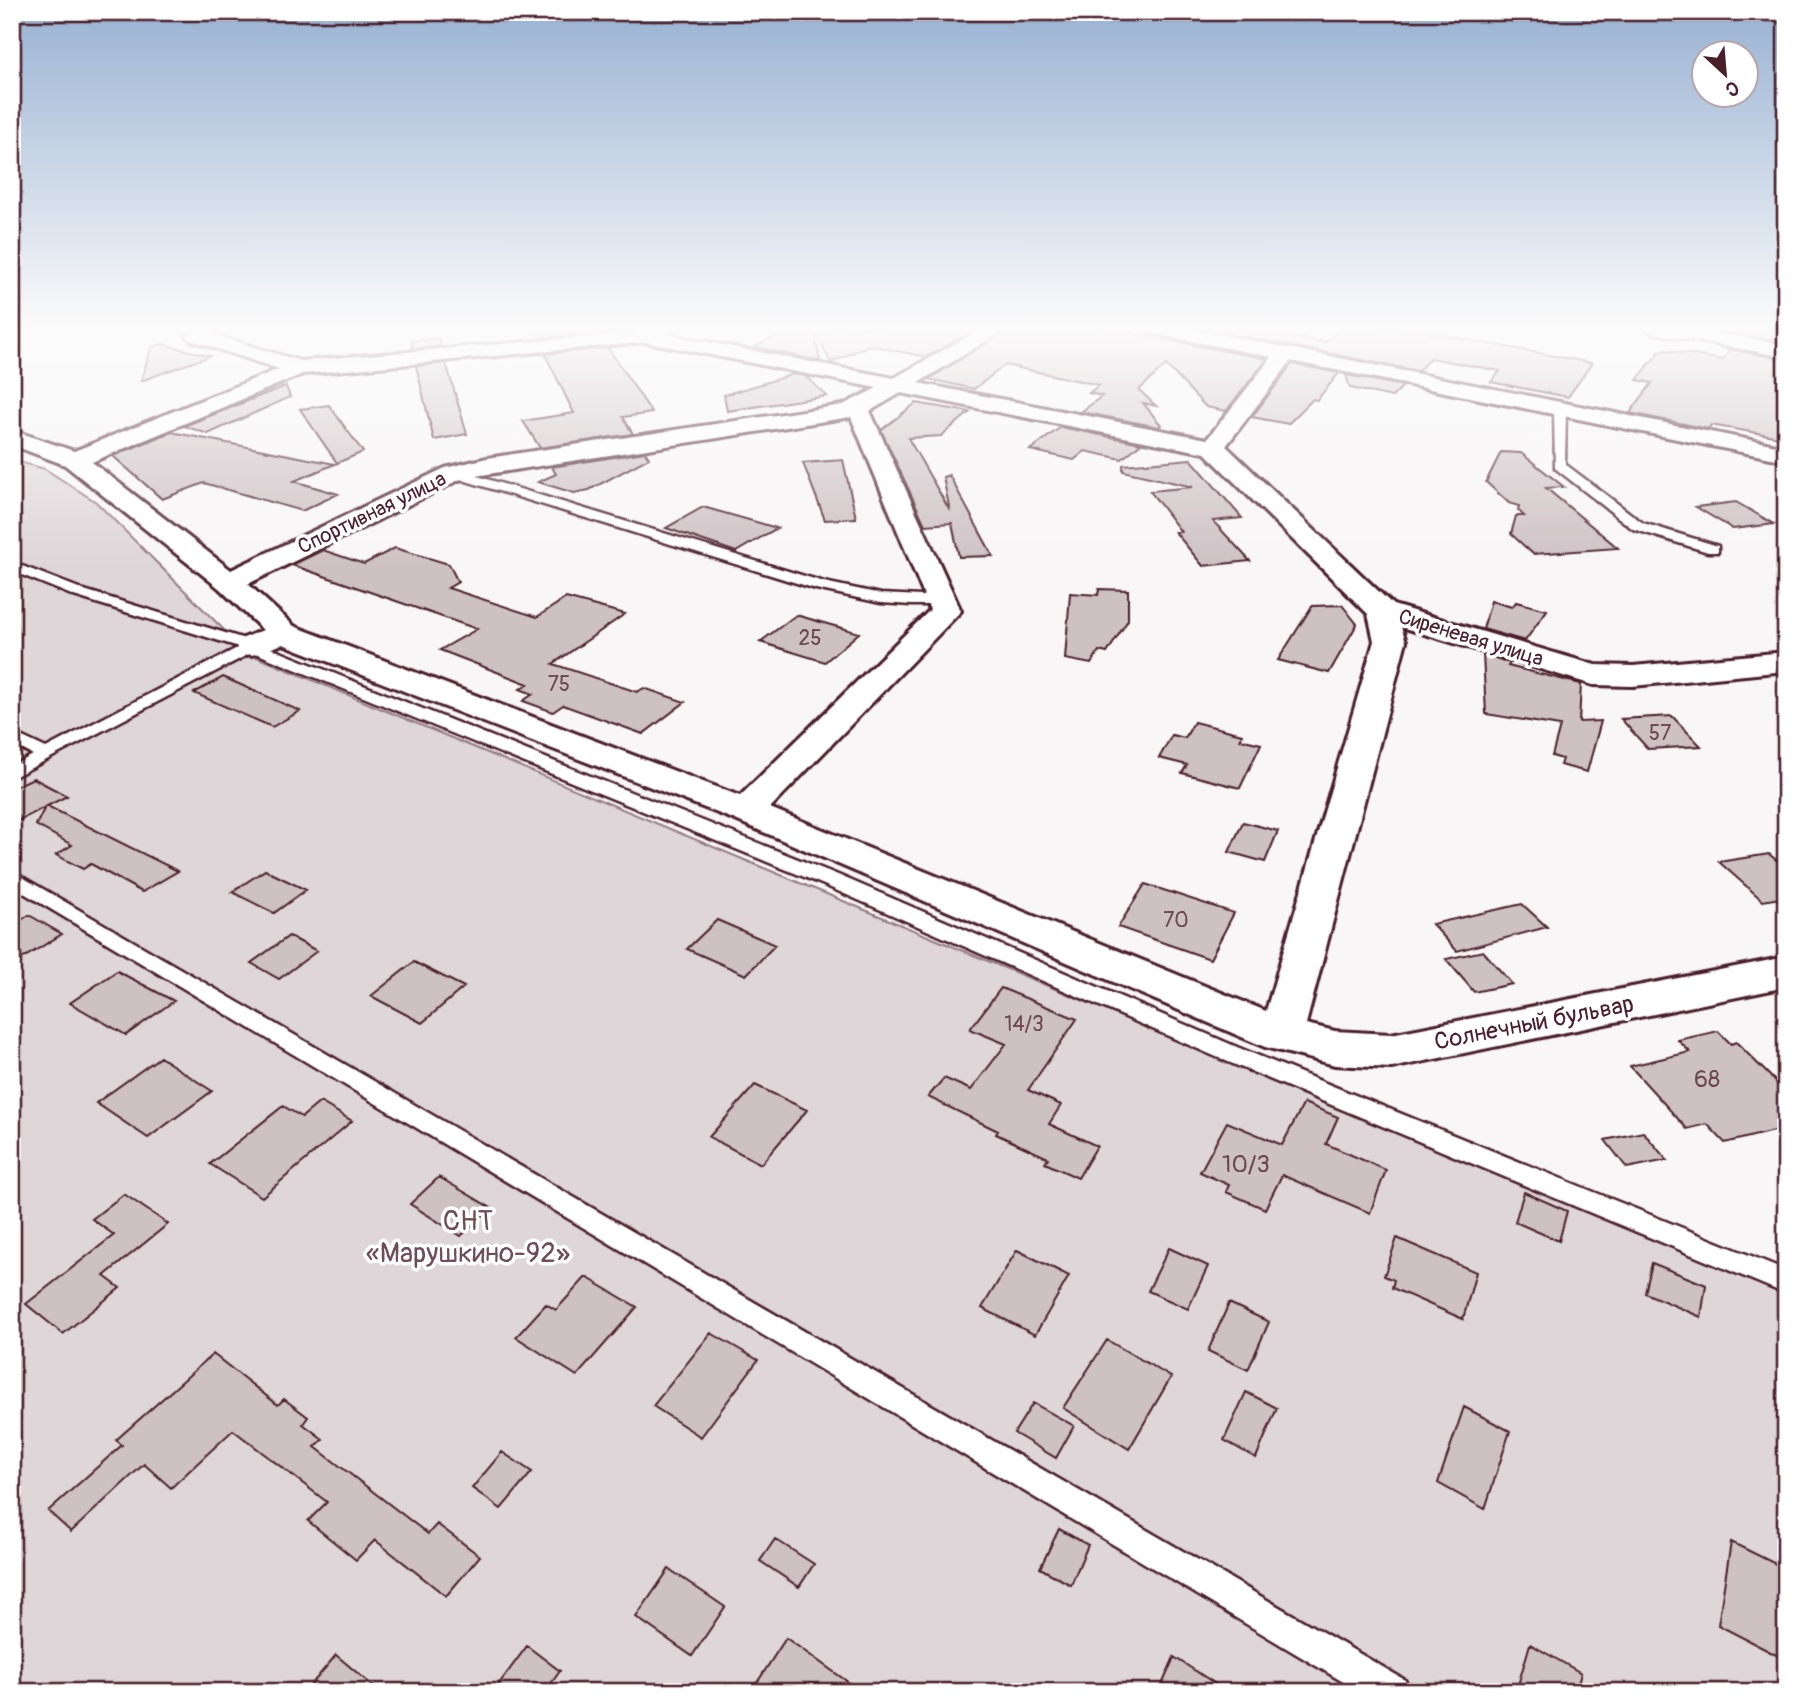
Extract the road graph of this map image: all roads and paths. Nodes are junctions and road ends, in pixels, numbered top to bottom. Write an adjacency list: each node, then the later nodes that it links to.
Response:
1 (205, 407): 11 (street)
2 (859, 407): 6 (street, Спортивная улица)
3 (1002, 407): 9 (street)
4 (1238, 407): 9 (street)
5 (1553, 407): 7 (street)
6 (856, 408): 12 (street, Спортивная улица); 16 (street)
7 (1560, 408): 10 (street); 13 (lane)
8 (12, 436): 11 (street)
9 (1213, 447): 17 (street, Сиреневая улица)
10 (1786, 454)
11 (74, 460): 15 (street)
12 (454, 473): 15 (street, Спортивная улица); 16 (lane)
13 (1713, 549)
14 (12, 566): 19 (lane)
15 (229, 582): 18 (street)
16 (942, 601): 24 (street)
17 (1382, 611): 20 (street, Сиреневая улица); 27 (street)
18 (284, 633): 19 (street); 24 (street, Солнечный бульвар)
19 (252, 646): 22 (lane); 28 (lane)
20 (1786, 662)
21 (12, 737): 22 (lane)
22 (46, 755): 23 (lane)
23 (12, 773)
24 (746, 811): 27 (street, Солнечный бульвар)
25 (12, 877): 29 (lane)
26 (1786, 972): 27 (street, Солнечный бульвар)
27 (1282, 1035)
28 (1786, 1282)
29 (1394, 1692)

